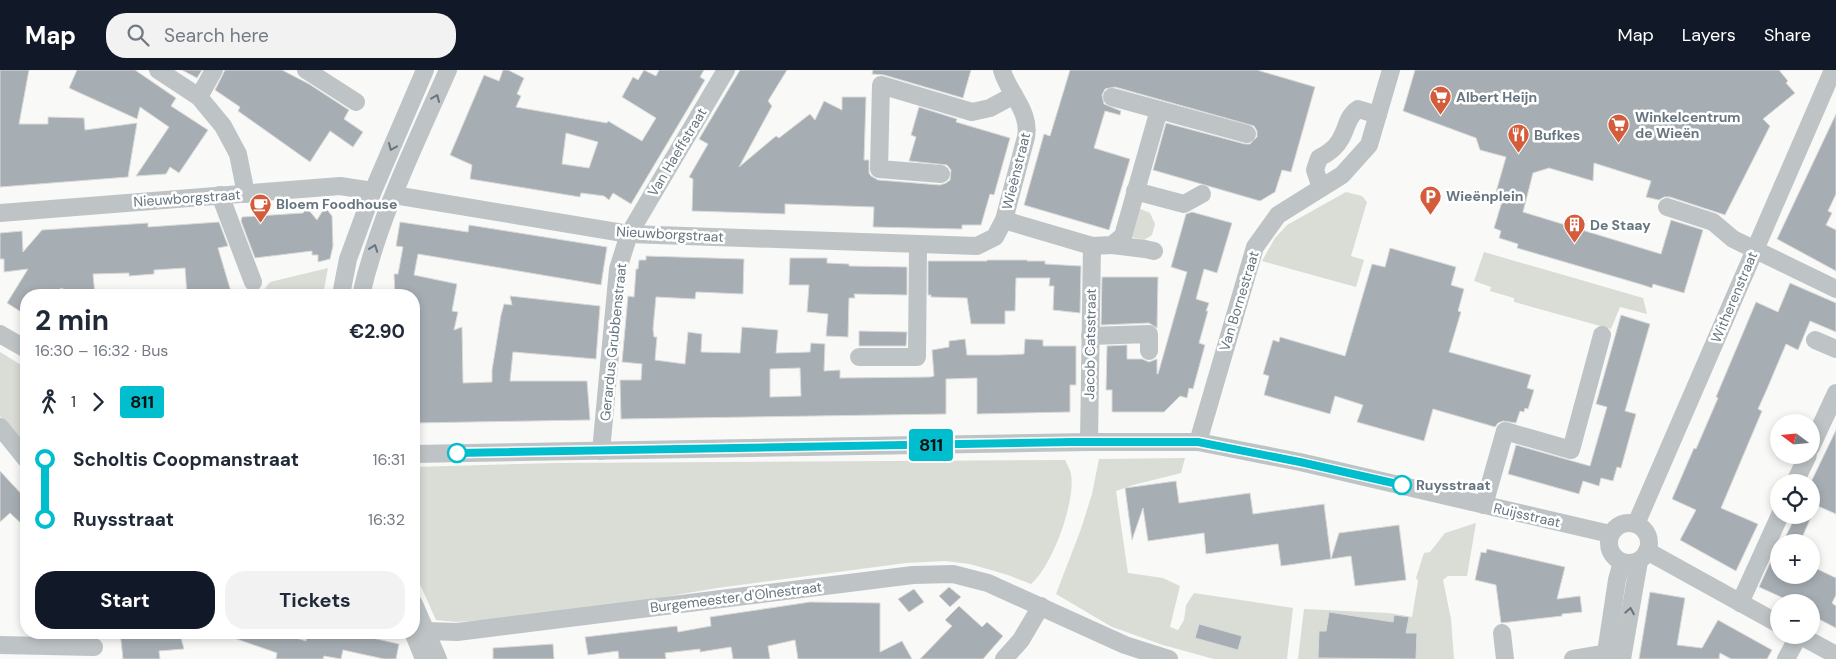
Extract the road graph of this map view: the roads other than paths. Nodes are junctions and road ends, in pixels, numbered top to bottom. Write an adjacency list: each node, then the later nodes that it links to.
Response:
1 (158, 70): 11 (street)
2 (214, 70): 11 (street)
3 (306, 70): 13 (street)
4 (425, 70): 20 (street, one-way to 20)
5 (448, 70): 24 (street, one-way to 5)
6 (1002, 70): 10 (street, Wieënstraat)
7 (1390, 70): 15 (street, Van Bornestraat)
8 (1833, 70): 32 (street, Witherenstraat)
9 (723, 71): 28 (street, Van Haeffstraat)
10 (1014, 95): 17 (street); 27 (street, Wieënstraat)
11 (199, 97): 21 (street)
12 (1112, 97): 14 (street)
13 (356, 102)
14 (1159, 110): 16 (street); 19 (street)
15 (1378, 115): 18 (street, Van Bornestraat); 18 (street)
16 (1247, 134)
17 (941, 174)
18 (1321, 188): 50 (street, Van Bornestraat)
19 (1135, 190): 22 (street); 30 (street)
20 (373, 191): 21 (street, Nieuwborgstraat); 35 (street)
21 (246, 194): 23 (street, Nieuwborgstraat)
22 (1202, 194)
23 (220, 195): 26 (street, Nieuwborgstraat); 34 (street)
24 (394, 195): 28 (street, Nieuwborgstraat); 36 (street, one-way to 24)
25 (1667, 207): 32 (street)
26 (0, 213)
27 (1004, 220): 29 (street, Nieuwborgstraat); 31 (street)
28 (629, 234): 29 (street, Nieuwborgstraat); 51 (street, Gerardus Grubbenstraat)
29 (918, 244): 45 (street)
30 (1112, 245): 31 (street); 33 (street)
31 (1092, 246): 40 (street, Jacob Catsstraat)
32 (1754, 250): 37 (street); 55 (street, Witherenstraat)
33 (1154, 251)
34 (253, 282)
35 (342, 289)
36 (362, 289)
37 (1836, 289)
38 (0, 334): 42 (street)
39 (1602, 335): 54 (street)
40 (1090, 336): 44 (street); 49 (street, Jacob Catsstraat)
41 (1815, 340): 43 (street)
42 (20, 346)
43 (1836, 348)
44 (1148, 351)
45 (859, 357)
46 (1836, 393): 48 (street)
47 (0, 427): 52 (street)
48 (1820, 428)
49 (1089, 442): 50 (street, Ruijsstraat); 51 (street, Ruijsstraat)
50 (1198, 442): 54 (street, Ruijsstraat)
51 (601, 450): 53 (street, Ruijsstraat)
52 (20, 452)
53 (420, 454)
54 (1484, 505): 57 (street, Ruijsstraat)
55 (1636, 524): 57 (street); 58 (street)
56 (1776, 524): 59 (street)
57 (1610, 534): 58 (street)
58 (1636, 558): 59 (street); 70 (street, one-way to 58); 72 (street)
59 (1740, 603): 61 (street)
60 (1041, 606): 62 (street, Burgemeester d'Olnestraat); 75 (street); 76 (street, Burgemeester d'Olnestraat)
61 (1770, 619)
62 (420, 631)
63 (1502, 633): 77 (street)
64 (420, 635): 74 (street)
65 (419, 639): 73 (street)
66 (1794, 644): 79 (street)
67 (1816, 644): 71 (street)
68 (0, 645): 69 (street)
69 (95, 646)
70 (1622, 655): 72 (street)
71 (1836, 655)
72 (1605, 656): 78 (street)
73 (424, 659)
74 (438, 659)
75 (1004, 659)
76 (1169, 659)
77 (1505, 659)
78 (1573, 659)
79 (1786, 659)

